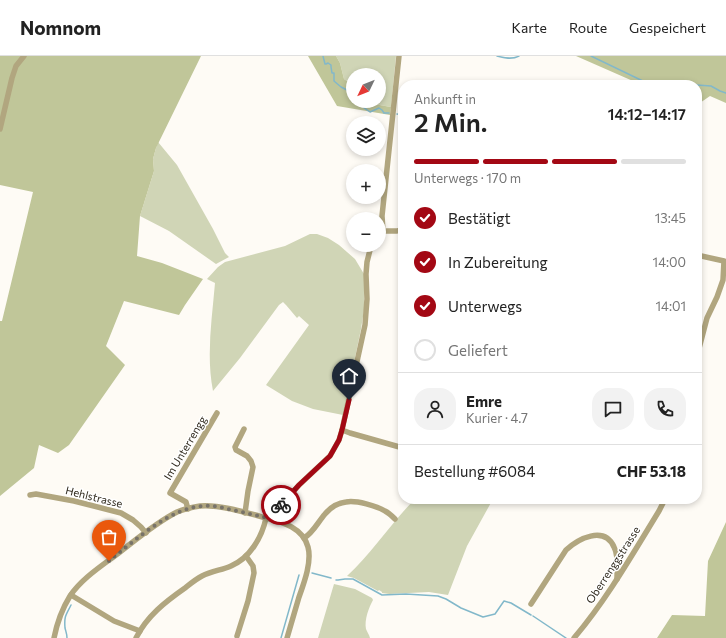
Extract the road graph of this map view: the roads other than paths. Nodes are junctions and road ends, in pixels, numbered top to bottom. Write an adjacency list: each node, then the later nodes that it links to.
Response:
1 (24, 56): 3 (street)
2 (398, 56): 4 (street)
3 (0, 129)
4 (382, 212)
5 (398, 231): 6 (street)
6 (386, 233)
7 (370, 252): 12 (street)
8 (702, 256): 9 (street)
9 (702, 337)
10 (217, 413): 16 (street, Im Unterrengg)
11 (244, 429): 17 (street)
12 (342, 430): 13 (street); 19 (street)
13 (398, 447)
14 (30, 495): 21 (street, Hehlstrasse)
15 (662, 504): 24 (street, Oberrenggstrasse)
16 (188, 508): 17 (street); 21 (street)
17 (245, 513): 18 (street)
18 (266, 518): 19 (street); 23 (street)
19 (272, 519): 22 (street)
20 (395, 519): 22 (street)
21 (146, 533): 25 (street)
22 (304, 538): 31 (street)
23 (246, 556): 27 (street); 28 (street)
24 (617, 578): 26 (street); 32 (street, Oberrenggstrasse)
25 (70, 595): 27 (street); 29 (street)
26 (531, 604)
27 (140, 631): 30 (street)
28 (237, 636)
29 (54, 638)
30 (136, 638)
31 (287, 638)
32 (574, 638)

